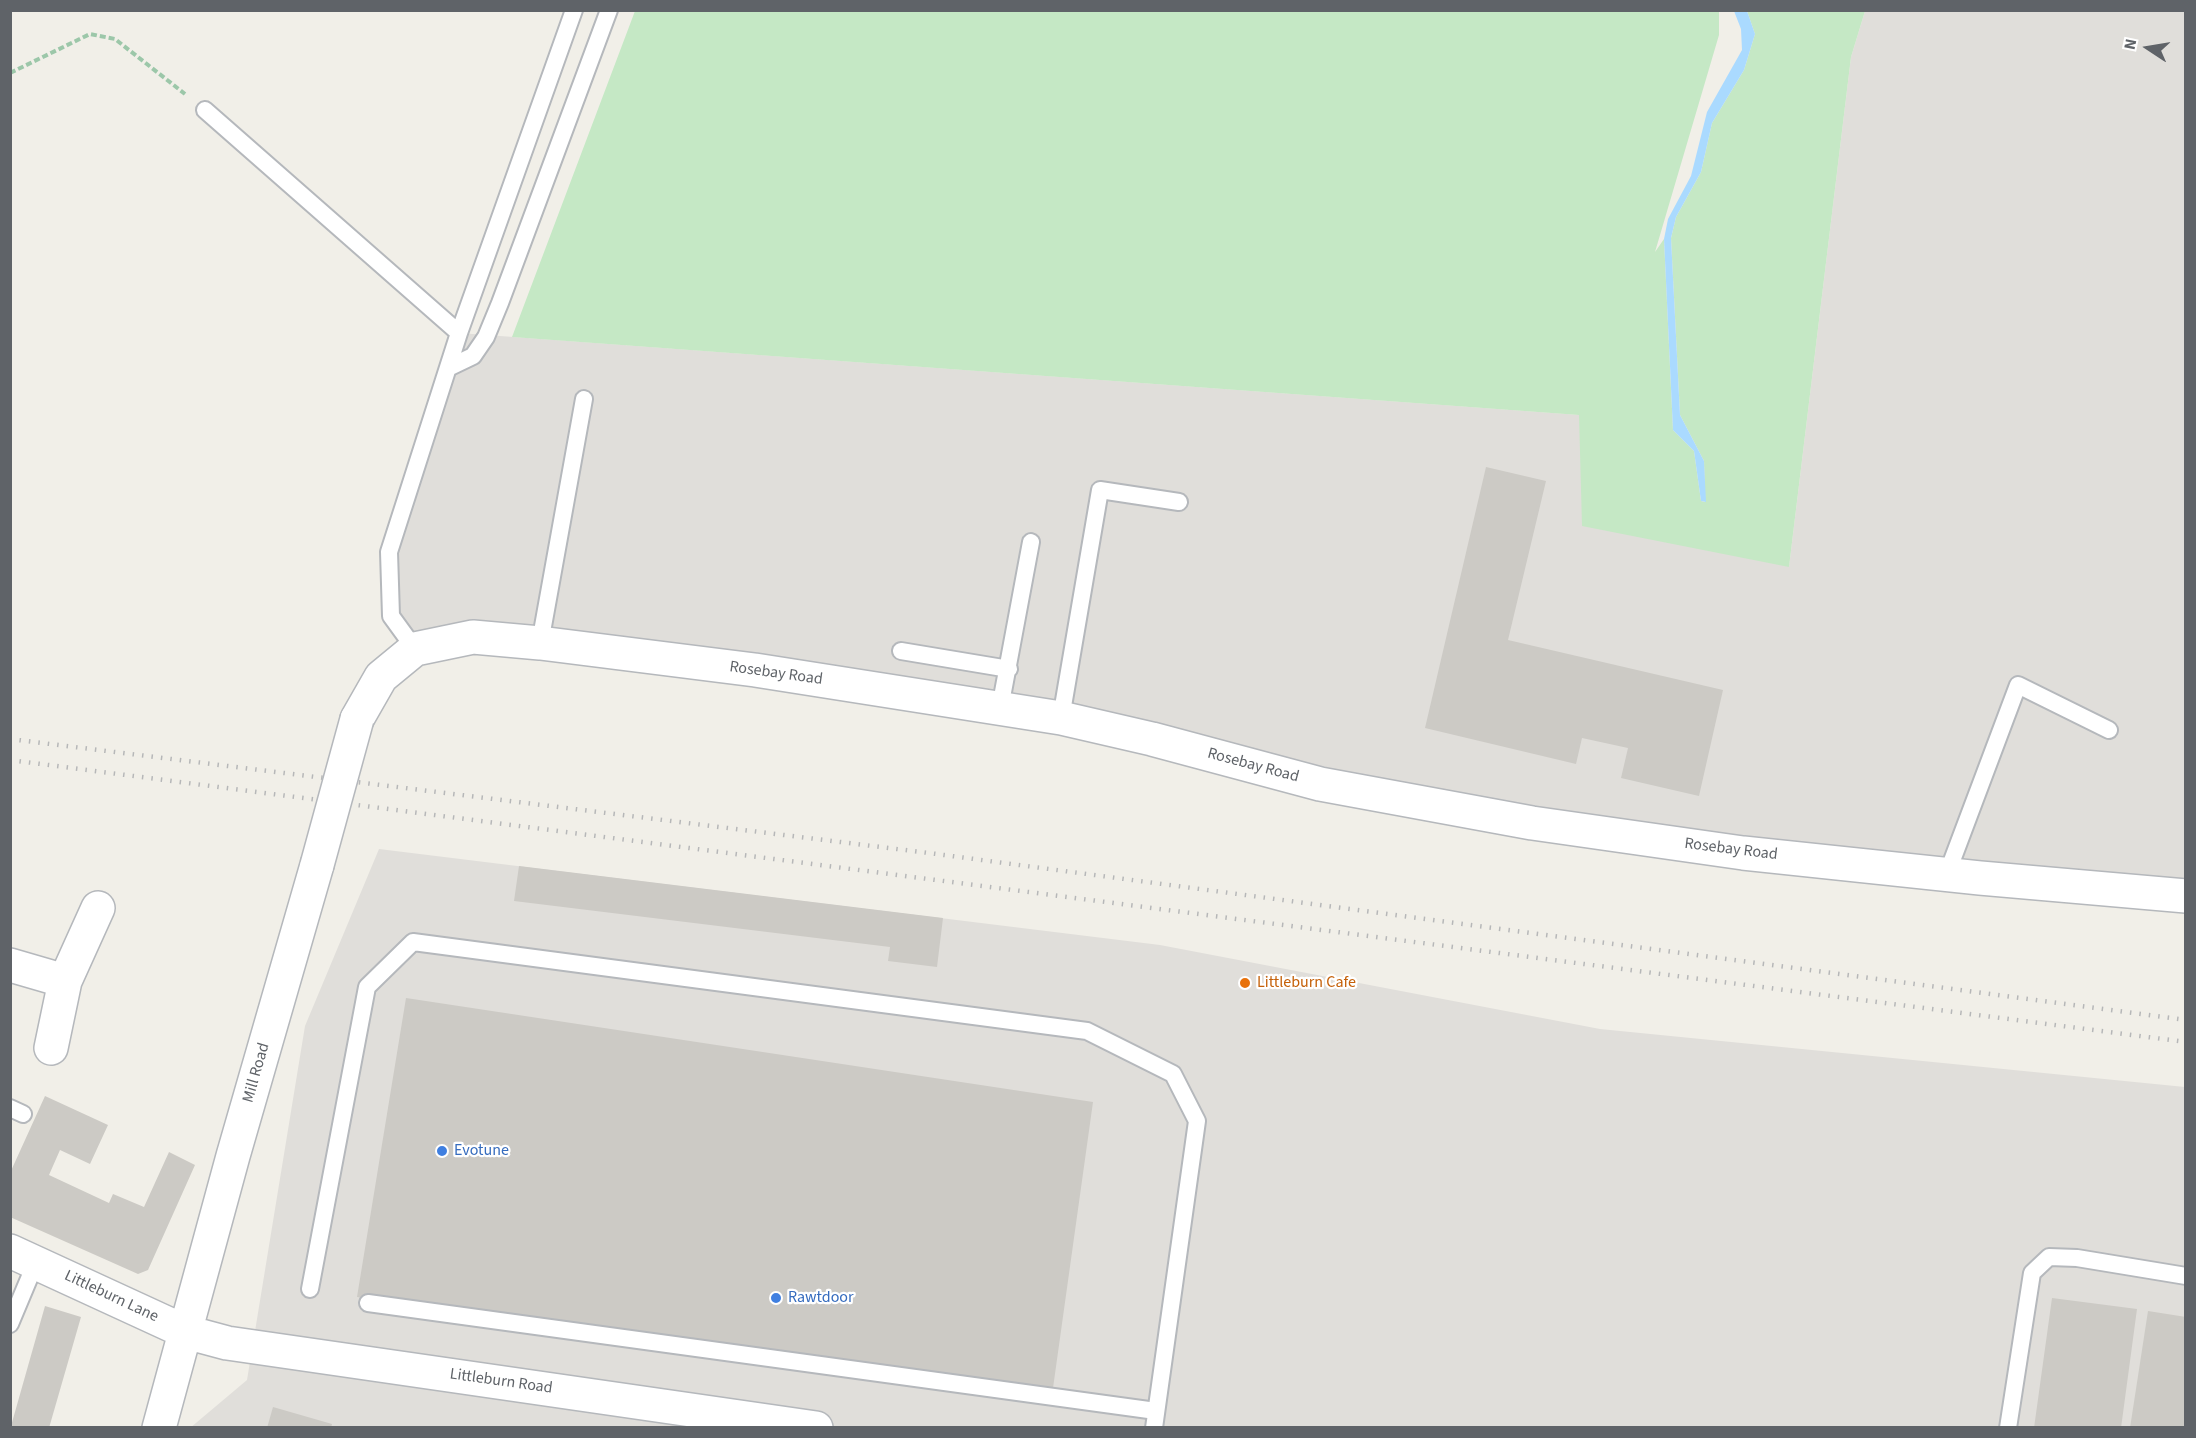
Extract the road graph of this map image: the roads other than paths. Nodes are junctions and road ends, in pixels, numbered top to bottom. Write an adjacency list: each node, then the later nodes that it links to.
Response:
1 (574, 10): 4 (lane)
2 (609, 10): 5 (lane)
3 (205, 110): 4 (lane)
4 (459, 333): 5 (lane)
5 (448, 368): 10 (lane)
6 (584, 399): 9 (lane)
7 (1179, 502): 14 (lane)
8 (1031, 542): 12 (lane)
9 (540, 643): 10 (street, Rosebay Road); 13 (street, Rosebay Road)
10 (415, 649): 15 (street, Rosebay Road)
11 (901, 651): 12 (lane)
12 (1009, 669): 13 (lane)
13 (1000, 708): 14 (street, Rosebay Road)
14 (1061, 718): 17 (street, Rosebay Road)
15 (357, 719): 28 (street, Mill Road, bridge)
16 (2109, 730): 17 (lane)
17 (1947, 874): 18 (street, Rosebay Road)
18 (2186, 896)
19 (98, 908): 21 (street)
20 (10, 965): 21 (street)
21 (65, 981): 22 (street)
22 (51, 1048)
23 (23, 1256): 27 (lane); 28 (street, Littleburn Lane)
24 (2186, 1276): 32 (lane)
25 (310, 1289): 29 (lane)
26 (368, 1303): 29 (lane)
27 (10, 1324)
28 (186, 1332): 30 (street, Mill Road); 31 (street, Littleburn Road)
29 (1155, 1419)
30 (159, 1428)
31 (816, 1428)
32 (2008, 1428)

